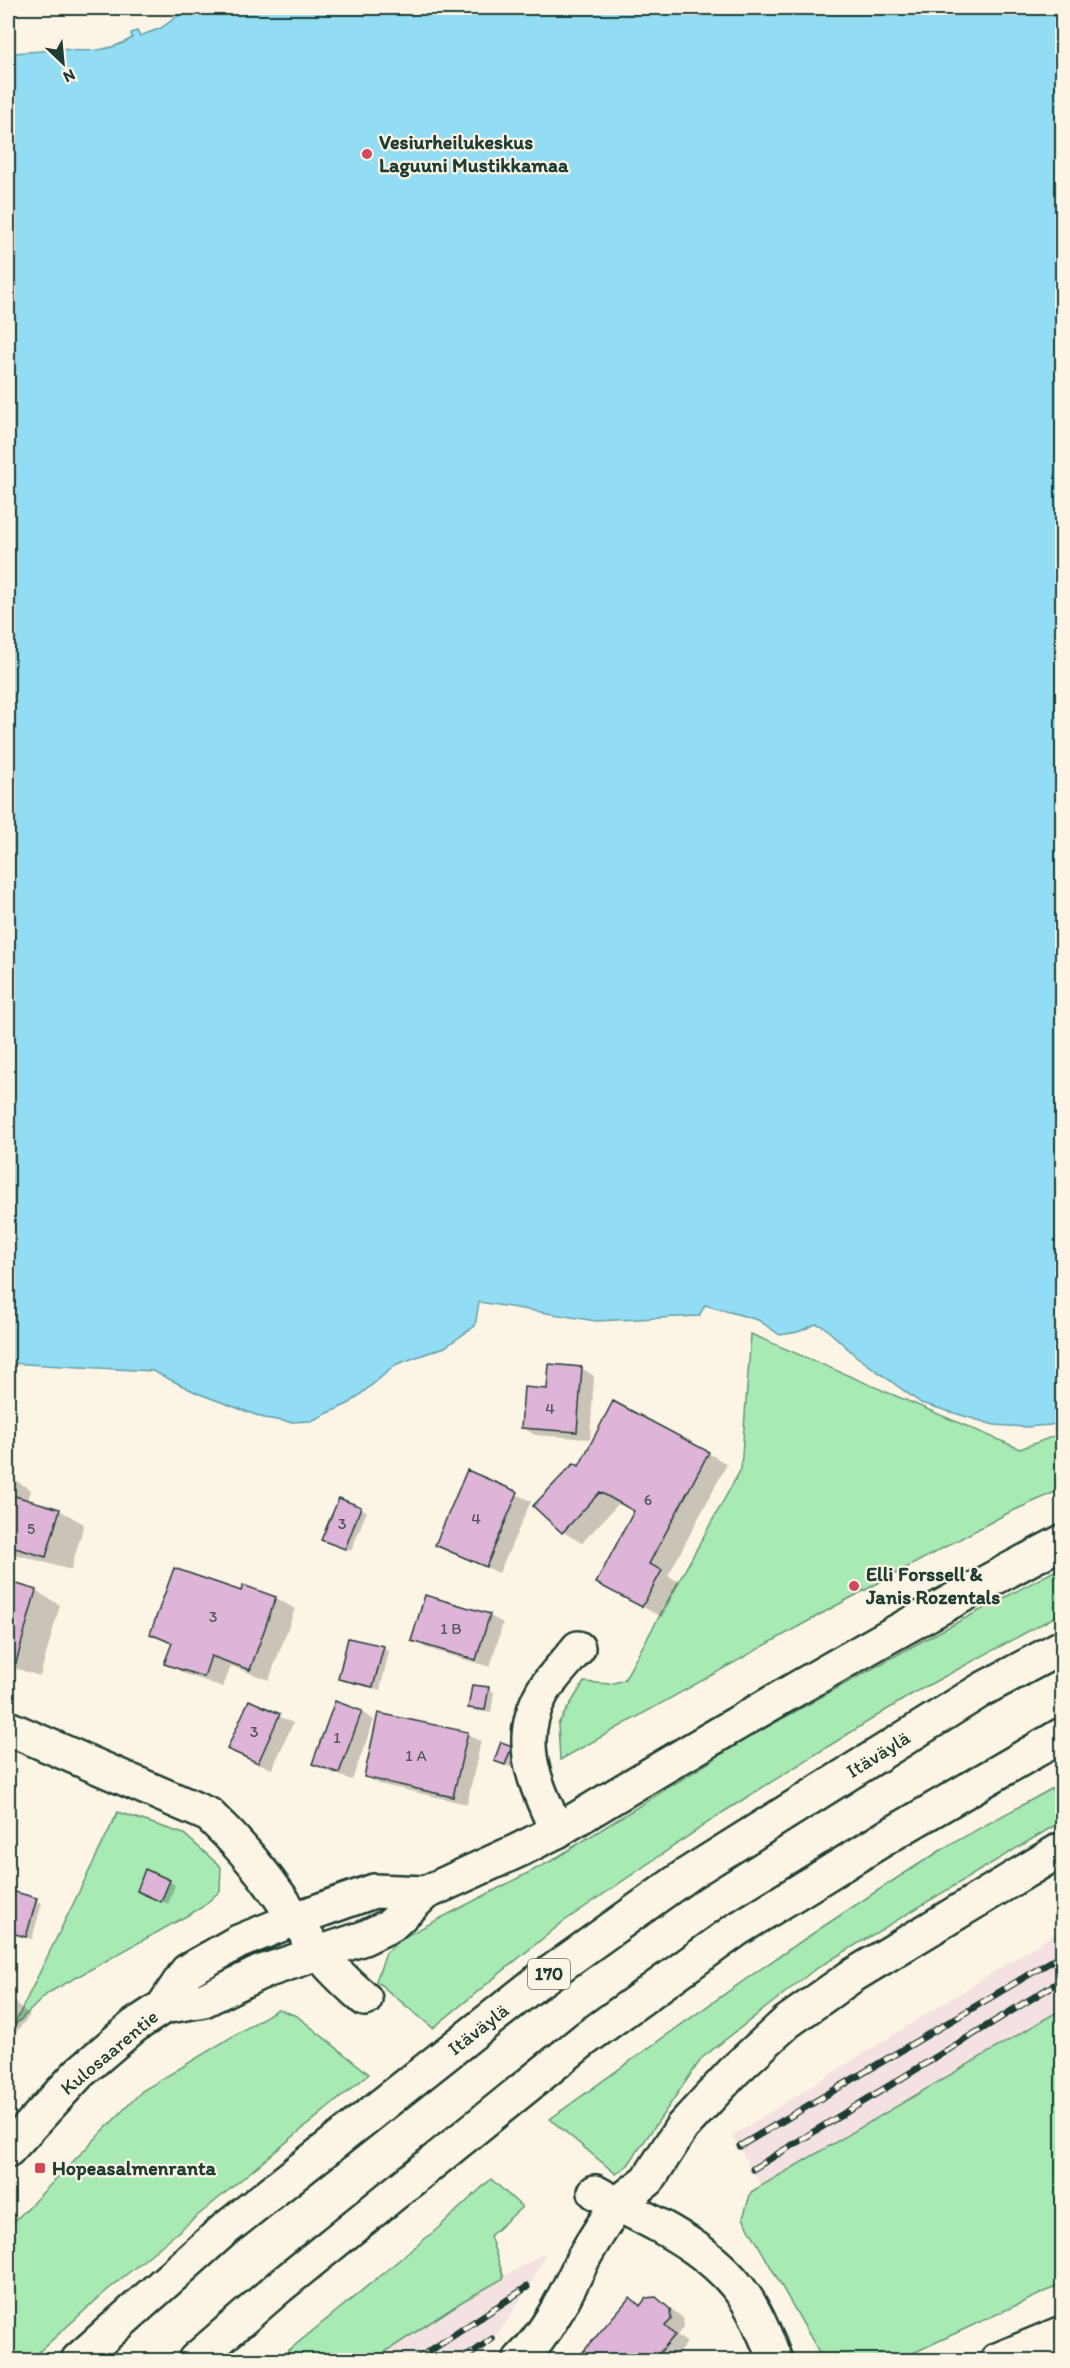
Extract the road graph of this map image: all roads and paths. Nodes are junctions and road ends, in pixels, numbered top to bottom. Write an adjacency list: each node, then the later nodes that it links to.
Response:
1 (1062, 1542): 6 (main road, Kulosaarentie)
2 (1062, 1647): 16 (main road, Itäväylä / 170)
3 (578, 1648): 6 (main road)
4 (8, 1728): 9 (main road)
5 (1062, 1735): 17 (main road)
6 (557, 1831): 8 (main road, Kulosaarentie)
7 (1062, 1849): 14 (main road)
8 (425, 1893): 9 (main road, Kulosaarentie); 10 (main road, Kulosaarentie)
9 (295, 1919): 10 (main road); 12 (main road, Kulosaarentie)
10 (318, 1954): 11 (main road); 12 (main road, Kulosaarentie)
11 (365, 2000)
12 (163, 2007): 13 (main road, Kulosaarentie)
13 (8, 2150)
14 (606, 2198): 18 (main road); 19 (main road)
15 (1062, 2333): 20 (main road)
16 (78, 2361)
17 (195, 2361)
18 (520, 2361)
19 (776, 2361)
20 (997, 2361)

